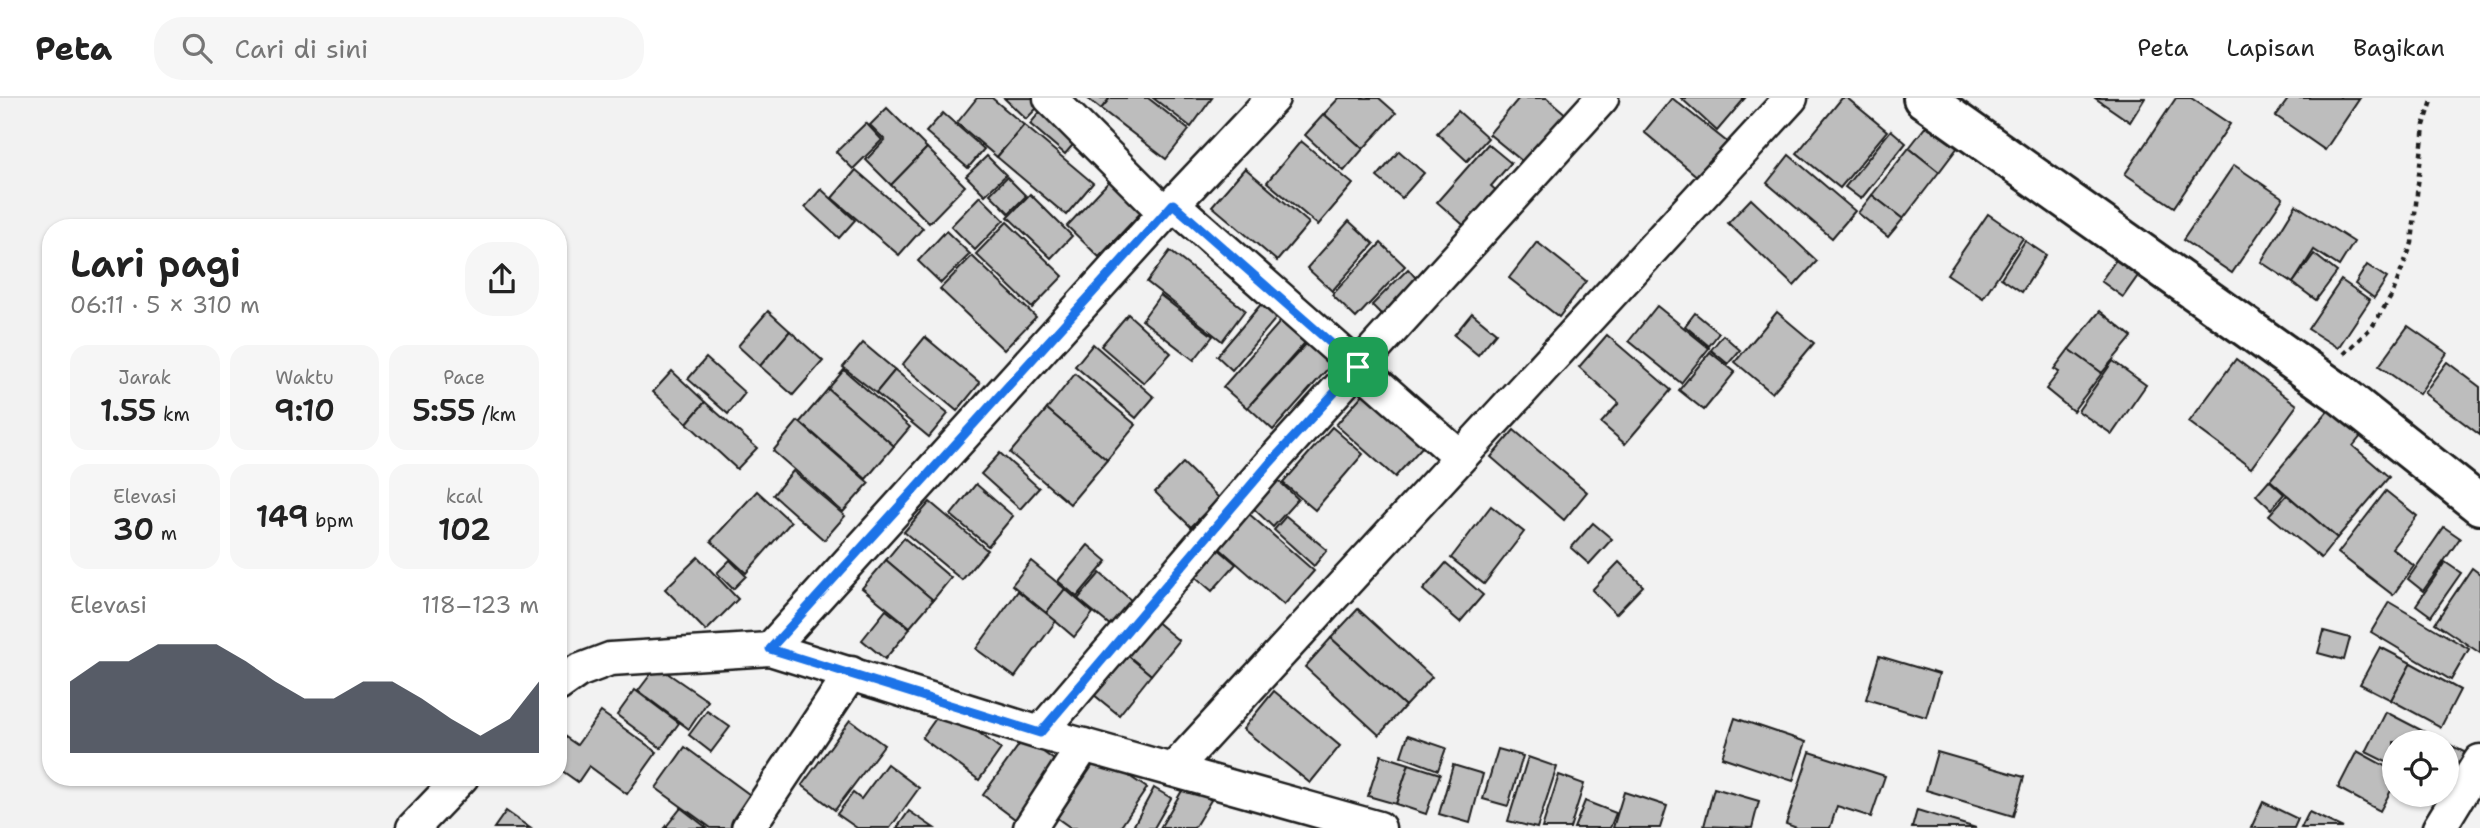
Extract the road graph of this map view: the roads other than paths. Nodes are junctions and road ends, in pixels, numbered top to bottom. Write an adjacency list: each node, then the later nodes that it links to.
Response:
1 (1050, 98): 6 (street)
2 (1273, 98): 6 (street)
3 (1602, 98): 7 (street)
4 (1791, 98): 8 (street)
5 (1923, 98): 9 (street)
6 (1169, 208): 7 (street); 10 (street)
7 (1358, 367): 8 (street); 13 (street)
8 (1459, 456): 16 (street)
9 (2480, 505)
10 (770, 649): 11 (street); 12 (street)
11 (851, 673): 13 (street); 20 (street)
12 (567, 679)
13 (1040, 733): 14 (street)
14 (1084, 745): 16 (street); 21 (street)
15 (2480, 761): 23 (street)
16 (1173, 770): 18 (street)
17 (453, 786): 19 (street)
18 (1304, 817): 22 (street)
19 (413, 828)
20 (748, 828)
21 (1030, 828)
22 (1379, 828)
23 (2438, 828)

